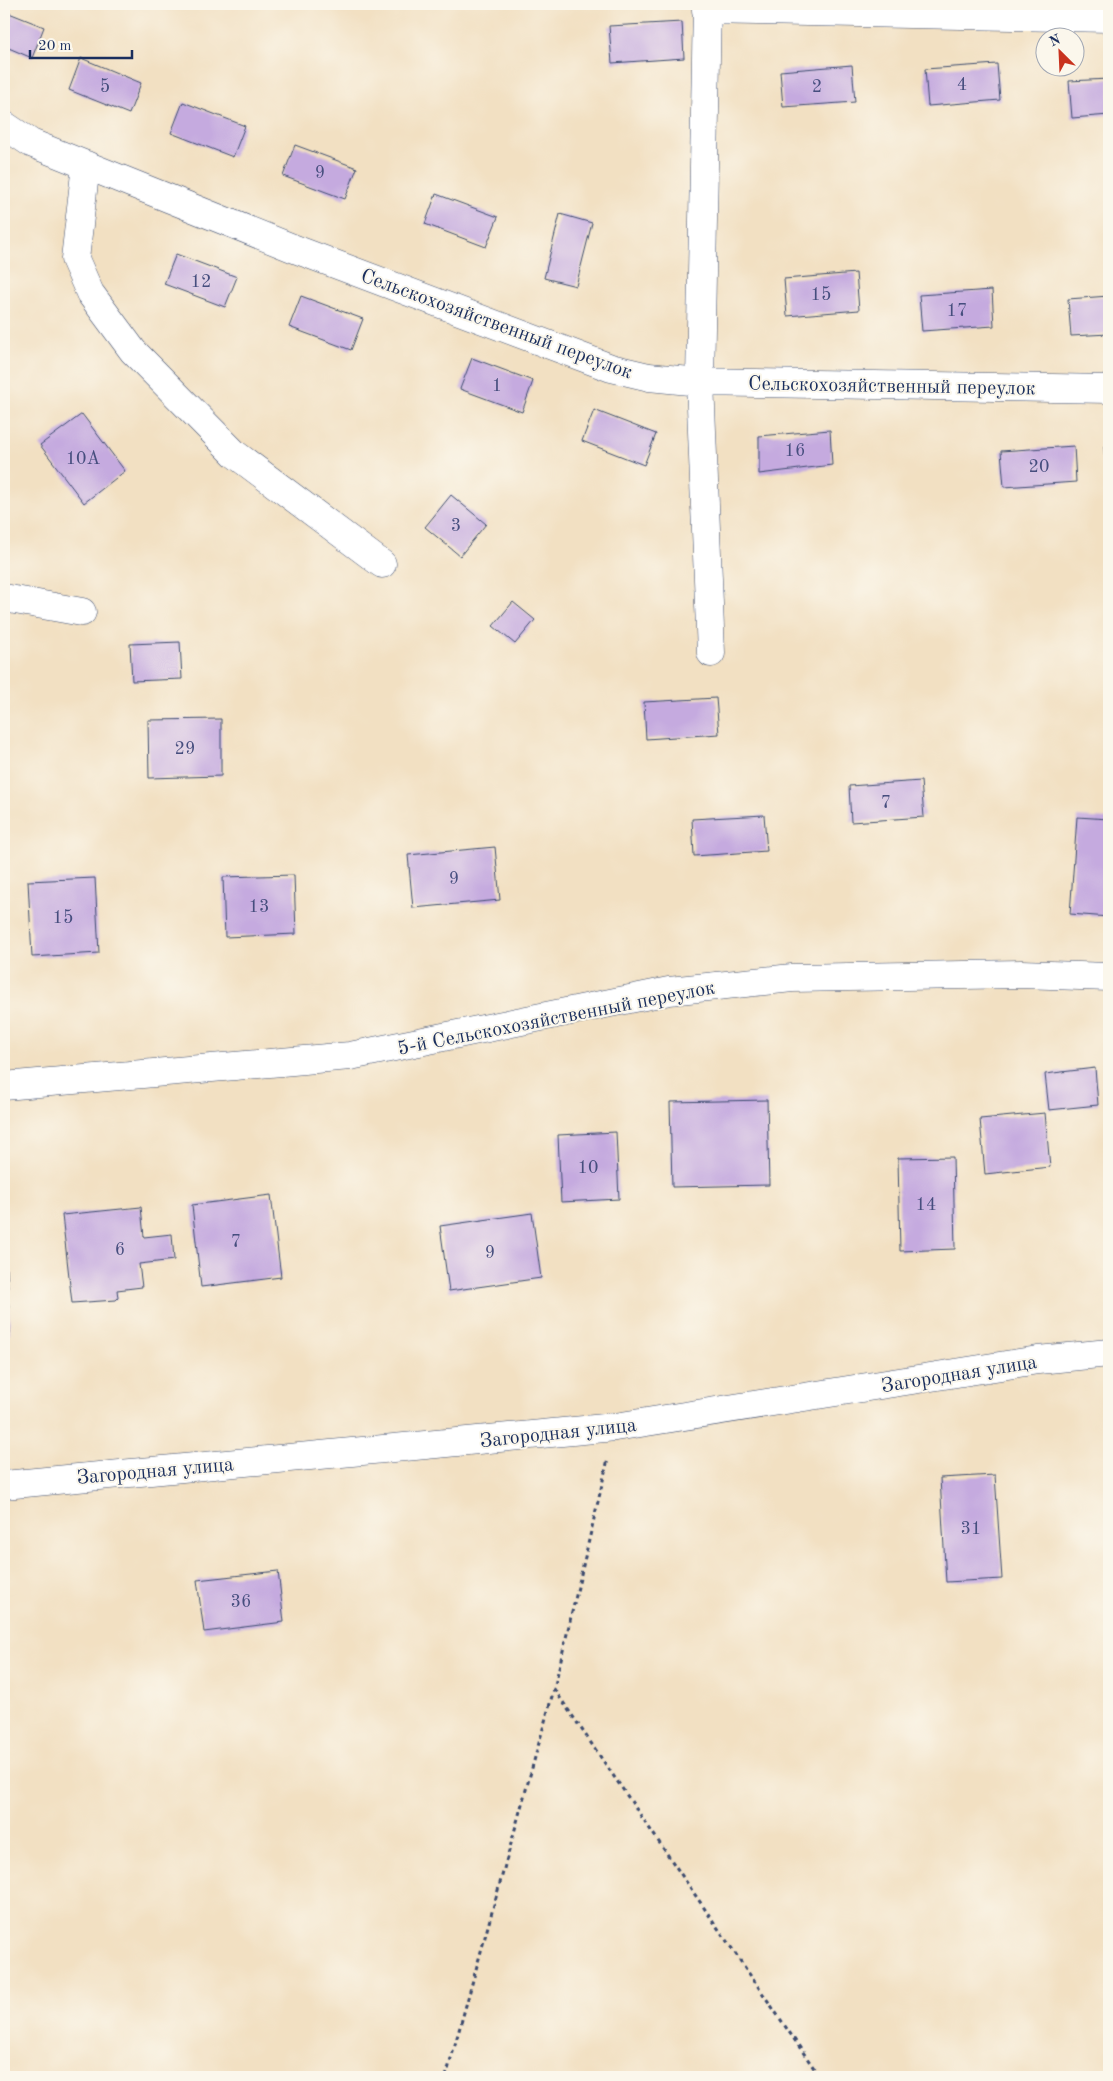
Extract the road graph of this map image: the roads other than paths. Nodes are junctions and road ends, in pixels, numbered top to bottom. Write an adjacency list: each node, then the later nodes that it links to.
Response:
1 (707, 7): 2 (street); 5 (street)
2 (1109, 18)
3 (4, 125): 4 (street, Сельскохозяйственный переулок)
4 (86, 165): 5 (street, Сельскохозяйственный переулок); 7 (street)
5 (700, 382): 6 (street, Сельскохозяйственный переулок); 10 (street)
6 (1109, 389)
7 (382, 564)
8 (4, 598): 9 (street)
9 (82, 612)
10 (710, 653)
11 (1109, 977): 12 (street, 5-й Сельскохозяйственный переулок)
12 (4, 1086)
13 (1109, 1353): 14 (street, Загородная улица)
14 (4, 1485)

